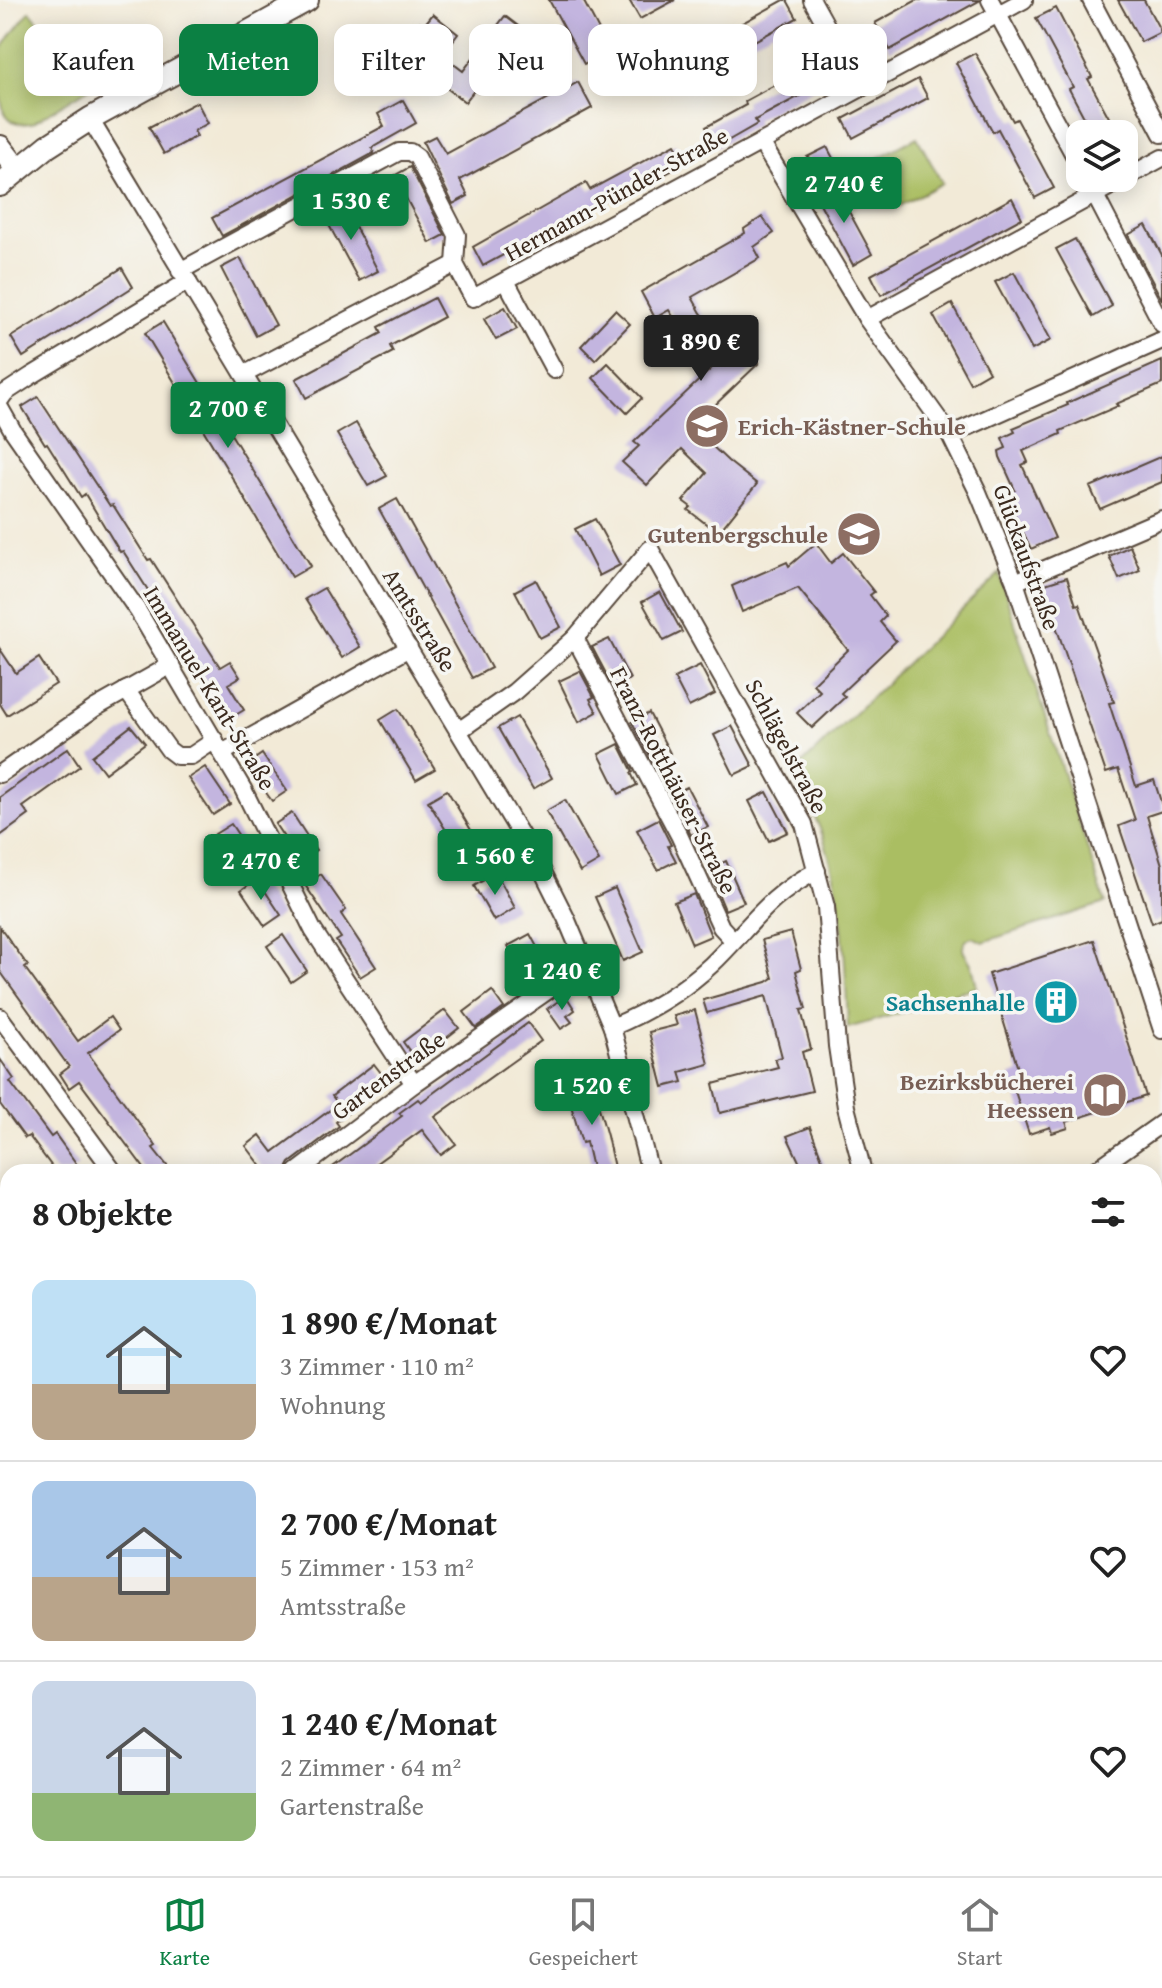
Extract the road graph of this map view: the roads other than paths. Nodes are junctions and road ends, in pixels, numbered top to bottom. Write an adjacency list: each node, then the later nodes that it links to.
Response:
1 (307, 0): 9 (main road)
2 (812, 0): 6 (street)
3 (1024, 0): 5 (street, Hermann-Pünder-Straße)
4 (1091, 0): 10 (street)
5 (994, 7): 7 (street, Hermann-Pünder-Straße); 11 (street)
6 (825, 24)
7 (887, 72)
8 (846, 96): 12 (street, Hermann-Pünder-Straße)
9 (90, 119): 15 (main road); 20 (street, Amtsstraße)
10 (1162, 134)
11 (1066, 140)
12 (761, 142): 21 (street, Hermann-Pünder-Straße); 22 (street, Glückaufstraße)
13 (0, 147): 15 (main road)
14 (1162, 158): 18 (street)
15 (17, 169): 16 (main road)
16 (0, 185)
17 (1094, 192): 18 (street)
18 (1096, 196): 22 (street); 23 (street)
19 (455, 264): 20 (street); 21 (street, Hermann-Pünder-Straße); 26 (street)
20 (184, 276): 26 (street, Amtsstraße); 27 (street)
21 (506, 281): 25 (street)
22 (867, 319): 29 (street, Glückaufstraße)
23 (1162, 324)
24 (1162, 340): 29 (street)
25 (554, 370)
26 (245, 374): 33 (street, Amtsstraße)
27 (0, 400)
28 (0, 408): 34 (street, Immanuel-Kant-Straße)
29 (950, 435): 31 (street, Glückaufstraße)
30 (1162, 519): 31 (street)
31 (1015, 582): 44 (street, Glückaufstraße)
32 (575, 638): 36 (street); 39 (street, Schlägelstraße); 40 (street, Franz-Rotthäuser-Straße)
33 (409, 648): 36 (street, Amtsstraße); 37 (street)
34 (171, 665): 35 (street); 37 (street, Immanuel-Kant-Straße)
35 (126, 690): 37 (street); 38 (street)
36 (460, 730): 41 (street, Amtsstraße)
37 (219, 746): 45 (street, Immanuel-Kant-Straße)
38 (0, 774)
39 (817, 871): 40 (street); 50 (street, Schlägelstraße)
40 (733, 940): 43 (street)
41 (586, 964): 43 (street, Amtsstraße); 45 (street, Gartenstraße)
42 (0, 1017): 47 (street)
43 (612, 1027): 49 (street, Amtsstraße)
44 (1162, 1030)
45 (414, 1084): 48 (street, Gartenstraße)
46 (1162, 1123): 51 (street)
47 (108, 1164)
48 (308, 1164)
49 (648, 1164)
50 (861, 1164)
51 (1104, 1164)

